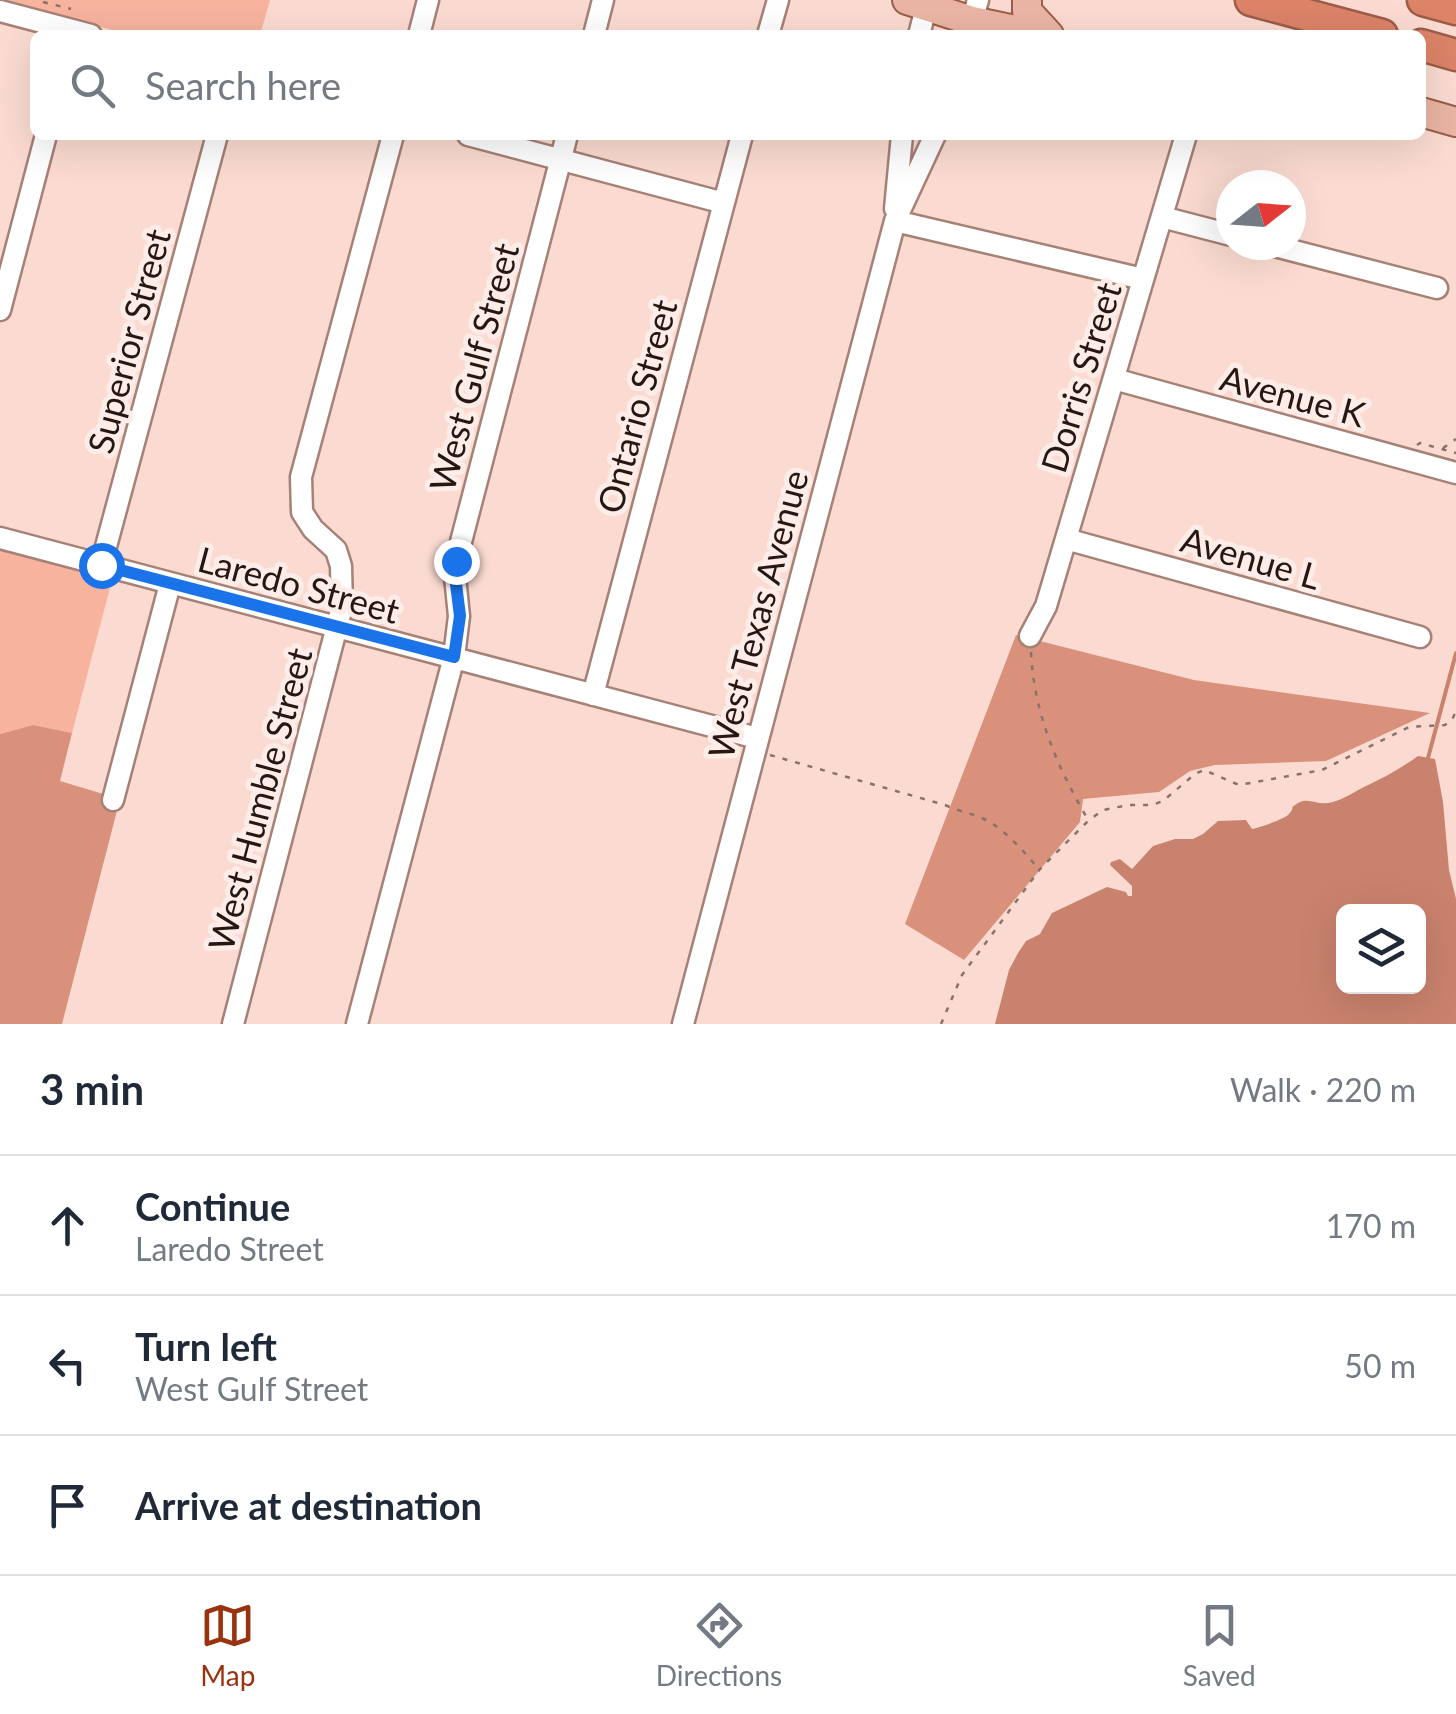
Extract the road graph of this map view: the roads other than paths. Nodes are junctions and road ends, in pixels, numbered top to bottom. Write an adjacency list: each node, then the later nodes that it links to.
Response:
1 (428, 0): 12 (street)
2 (603, 0): 13 (street)
3 (778, 0): 14 (street)
4 (1026, 0): 17 (main road)
5 (1252, 0): 18 (highway)
6 (1423, 0): 8 (highway)
7 (920, 2): 10 (main road); 15 (street)
8 (1456, 9)
9 (0, 11): 11 (street)
10 (973, 18): 16 (main road)
11 (77, 27)
12 (420, 30)
13 (595, 30)
14 (769, 30)
15 (920, 30)
16 (1020, 30)
17 (1044, 30)
18 (1363, 30)
19 (1426, 46): 20 (highway)
20 (1456, 55)
21 (1426, 113): 22 (main road)
22 (1456, 122)
23 (45, 140): 40 (street)
24 (216, 140): 45 (street, Superior Street)
25 (392, 140): 47 (street, West Humble Street)
26 (487, 140): 32 (street)
27 (566, 140): 32 (street, West Gulf Street)
28 (741, 140): 33 (street, Ontario Street)
29 (901, 140): 35 (street, West Texas Avenue)
30 (933, 140): 35 (street, West Texas Avenue)
31 (1185, 140): 34 (street, Dorris Street)
32 (560, 159): 33 (street); 50 (street, West Gulf Street)
33 (724, 203): 51 (street, Ontario Street)
34 (1162, 217): 36 (street); 38 (street, Dorris Street)
35 (895, 221): 38 (street); 52 (street, West Texas Avenue)
36 (1216, 231)
37 (1306, 254): 39 (street)
38 (1143, 279): 41 (street, Dorris Street)
39 (1437, 288)
40 (0, 310)
41 (1114, 379): 42 (street, Avenue K); 44 (street, Dorris Street)
42 (1456, 472)
43 (0, 538): 45 (street, Laredo Street)
44 (1066, 539): 48 (street, Dorris Street); 49 (street, Avenue L)
45 (101, 565): 46 (street, Laredo Street)
46 (170, 584): 47 (street, Laredo Street); 53 (street)
47 (338, 628): 50 (street, Laredo Street); 54 (street, West Humble Street)
48 (1030, 636)
49 (1420, 637)
50 (454, 657): 51 (street, Laredo Street); 55 (street, West Gulf Street)
51 (593, 694): 52 (street, Laredo Street)
52 (756, 744): 56 (street, West Texas Avenue)
53 (114, 800)
54 (232, 1024)
55 (357, 1024)
56 (683, 1024)

